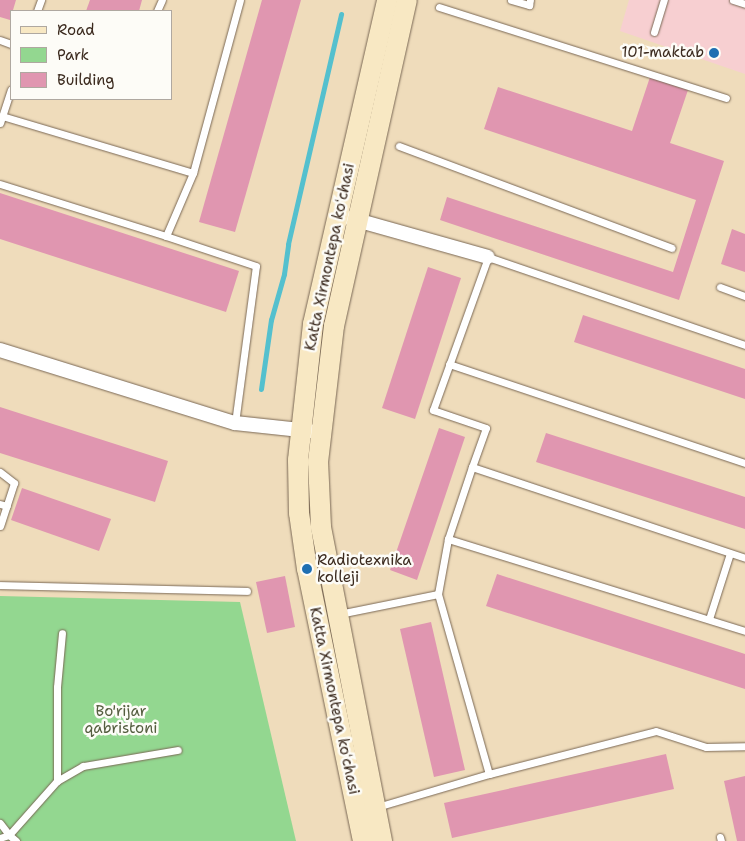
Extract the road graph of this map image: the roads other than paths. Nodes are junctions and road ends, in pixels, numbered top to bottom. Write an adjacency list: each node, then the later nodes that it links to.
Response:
1 (240, 0): 15 (lane)
2 (387, 0): 17 (main road, Katta Xirmontepa koʻchasi)
3 (407, 0): 18 (main road, Katta Xirmontepa koʻchasi)
4 (511, 0): 5 (lane)
5 (530, 0)
6 (664, 0): 10 (lane)
7 (733, 0): 8 (lane)
8 (745, 4)
9 (440, 7): 12 (lane)
10 (654, 32)
11 (10, 93): 13 (lane)
12 (726, 98)
13 (1, 119): 15 (lane)
14 (399, 146): 20 (lane)
15 (193, 173): 19 (lane)
16 (0, 184): 19 (lane)
17 (337, 214): 18 (street); 28 (main road, Katta Xirmontepa koʻchasi)
18 (357, 220): 21 (street); 28 (main road, Katta Xirmontepa koʻchasi)
19 (166, 236): 27 (lane)
20 (672, 248)
21 (488, 257): 24 (lane); 26 (lane)
22 (720, 287): 23 (lane)
23 (745, 296)
24 (745, 345)
25 (0, 350): 27 (street)
26 (449, 364): 29 (lane); 30 (lane)
27 (235, 423): 28 (street)
28 (310, 431): 40 (main road, Katta Xirmontepa koʻchasi)
29 (745, 463)
30 (472, 467): 34 (lane); 35 (lane)
31 (0, 472): 32 (lane)
32 (4, 505): 33 (lane)
33 (0, 526)
34 (448, 539): 39 (lane); 41 (lane)
35 (730, 552): 36 (lane); 41 (lane)
36 (745, 558)
37 (0, 585): 38 (lane)
38 (247, 591)
39 (438, 594): 40 (lane); 46 (lane)
40 (327, 616): 48 (main road, Katta Xirmontepa koʻchasi)
41 (709, 619): 42 (lane)
42 (745, 630)
43 (62, 633): 47 (lane)
44 (745, 746): 46 (lane)
45 (178, 750): 47 (lane)
46 (489, 774): 48 (lane)
47 (57, 781): 50 (lane)
48 (366, 809): 53 (main road, Katta Xirmontepa koʻchasi); 54 (main road, Katta Xirmontepa koʻchasi)
49 (0, 824): 50 (lane)
50 (9, 835): 51 (lane); 52 (lane)
51 (0, 838)
52 (16, 841)
53 (363, 841)
54 (382, 841)

